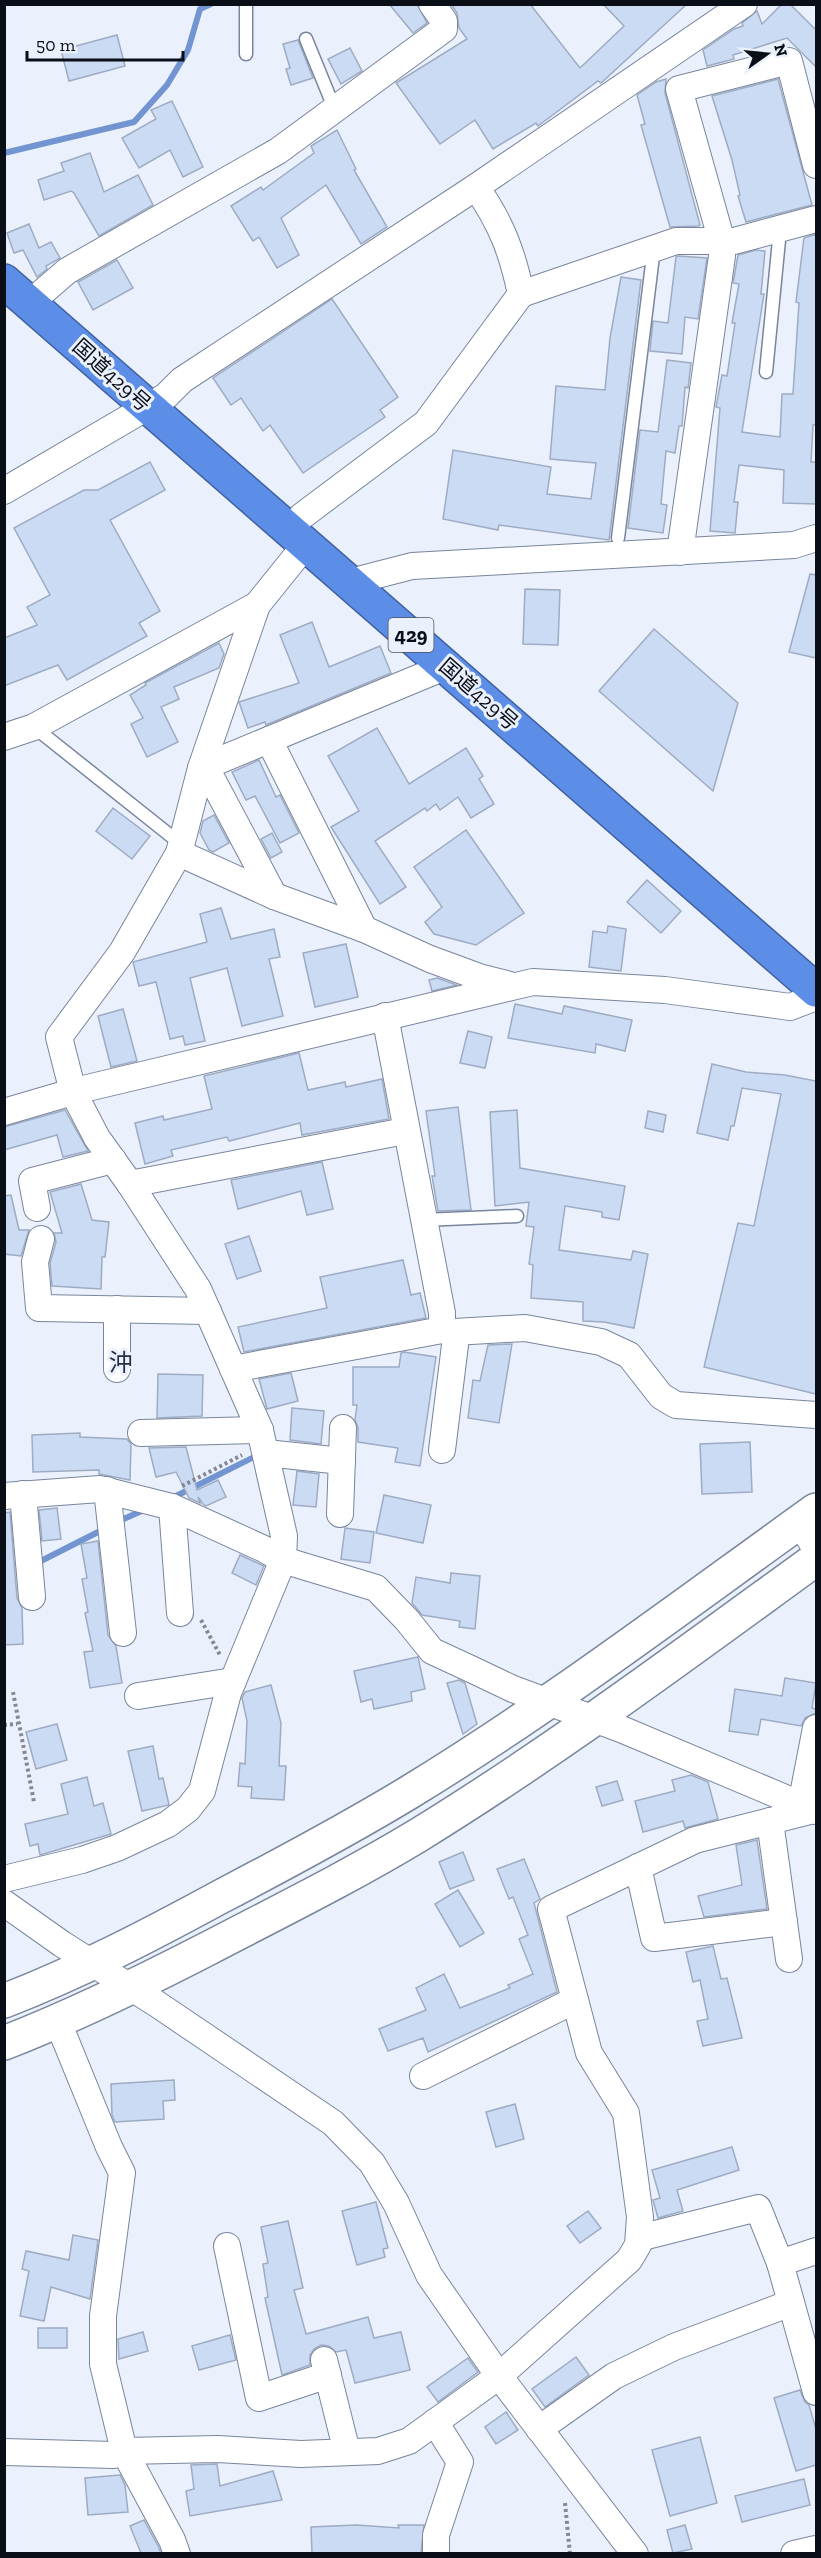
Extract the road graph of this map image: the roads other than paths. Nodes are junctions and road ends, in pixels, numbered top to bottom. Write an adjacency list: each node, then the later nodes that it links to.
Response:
1 (246, 4): 5 (lane)
2 (432, 4): 9 (street)
3 (744, 4): 6 (street)
4 (306, 39): 9 (lane)
5 (246, 54)
6 (670, 55): 7 (street); 11 (street)
7 (680, 89): 8 (street); 14 (street)
8 (809, 100): 10 (street)
9 (335, 111): 16 (street)
10 (816, 165)
11 (476, 187): 17 (street); 19 (street)
12 (816, 219): 13 (street)
13 (780, 230): 14 (street); 18 (lane)
14 (722, 242): 15 (street); 24 (street)
15 (654, 248): 17 (street); 22 (lane)
16 (13, 292): 19 (highway, 国道429号 / 429)
17 (521, 294): 21 (street)
18 (766, 372)
19 (147, 407): 20 (street); 21 (highway, 国道429号 / 429)
20 (4, 491)
21 (298, 536): 25 (highway, 国道429号 / 429); 26 (street)
22 (618, 538)
23 (809, 544): 24 (street)
24 (681, 546): 25 (street)
25 (350, 582): 27 (highway, 国道429号 / 429)
26 (257, 605): 28 (street); 31 (street)
27 (447, 666): 30 (street); 36 (highway, 国道429号 / 429)
28 (34, 727): 29 (street); 32 (lane)
29 (4, 737)
30 (269, 740): 31 (street); 34 (street)
31 (203, 767): 32 (street); 33 (street)
32 (180, 849): 33 (street); 39 (street)
33 (274, 896): 34 (street)
34 (364, 929): 35 (street)
35 (516, 986): 37 (street); 38 (street)
36 (816, 990)
37 (816, 997)
38 (385, 1016): 39 (street); 41 (street)
39 (79, 1090): 40 (street); 42 (street)
40 (4, 1112)
41 (405, 1131): 43 (street); 46 (street)
42 (113, 1161): 43 (street); 44 (street)
43 (137, 1182): 49 (street)
44 (37, 1208)
45 (517, 1216): 46 (lane)
46 (423, 1220): 50 (street)
47 (41, 1239): 48 (street)
48 (117, 1309): 49 (street); 52 (street)
49 (208, 1311): 51 (street)
50 (448, 1331): 51 (street); 53 (street); 57 (street)
51 (240, 1367): 56 (street)
52 (117, 1369)
53 (816, 1415)
54 (343, 1428): 58 (street)
55 (141, 1433): 56 (street)
56 (263, 1442): 58 (street); 66 (street)
57 (442, 1450)
58 (342, 1461): 62 (street)
59 (107, 1490): 60 (street); 61 (street); 69 (street)
60 (14, 1495): 67 (street)
61 (161, 1504): 66 (street); 68 (street)
62 (340, 1514)
63 (808, 1516): 64 (street); 72 (street)
64 (816, 1550)
65 (816, 1559): 73 (street)
66 (283, 1560): 70 (street); 72 (street)
67 (32, 1597)
68 (180, 1613)
69 (123, 1633)
70 (233, 1681): 71 (street); 78 (street)
71 (138, 1696)
72 (547, 1702): 73 (street); 82 (street)
73 (595, 1719): 75 (street); 83 (street)
74 (816, 1728): 75 (street)
75 (810, 1809): 76 (street)
76 (770, 1821): 77 (street); 80 (street)
77 (638, 1867): 80 (street); 84 (street)
78 (4, 1879)
79 (4, 1903): 82 (street)
80 (784, 1922): 81 (street)
81 (789, 1959)
82 (91, 1963): 83 (street); 85 (street)
83 (130, 1988): 86 (street); 94 (street)
84 (575, 2000): 88 (street); 89 (street)
85 (4, 2001)
86 (58, 2022): 87 (street); 98 (street)
87 (4, 2043)
88 (423, 2076)
89 (639, 2238): 92 (street); 94 (street)
90 (228, 2246): 100 (street)
91 (816, 2252): 92 (street)
92 (780, 2263): 93 (street)
93 (791, 2303): 95 (street); 97 (street)
94 (498, 2376): 96 (street); 97 (street)
95 (816, 2392)
96 (435, 2422): 100 (street); 103 (street)
97 (539, 2429): 104 (street)
98 (124, 2451): 99 (street); 100 (street); 102 (street)
99 (4, 2452)
100 (346, 2452)
101 (816, 2548): 105 (street)
102 (177, 2553)
103 (436, 2553)
104 (635, 2553)
105 (794, 2553)

